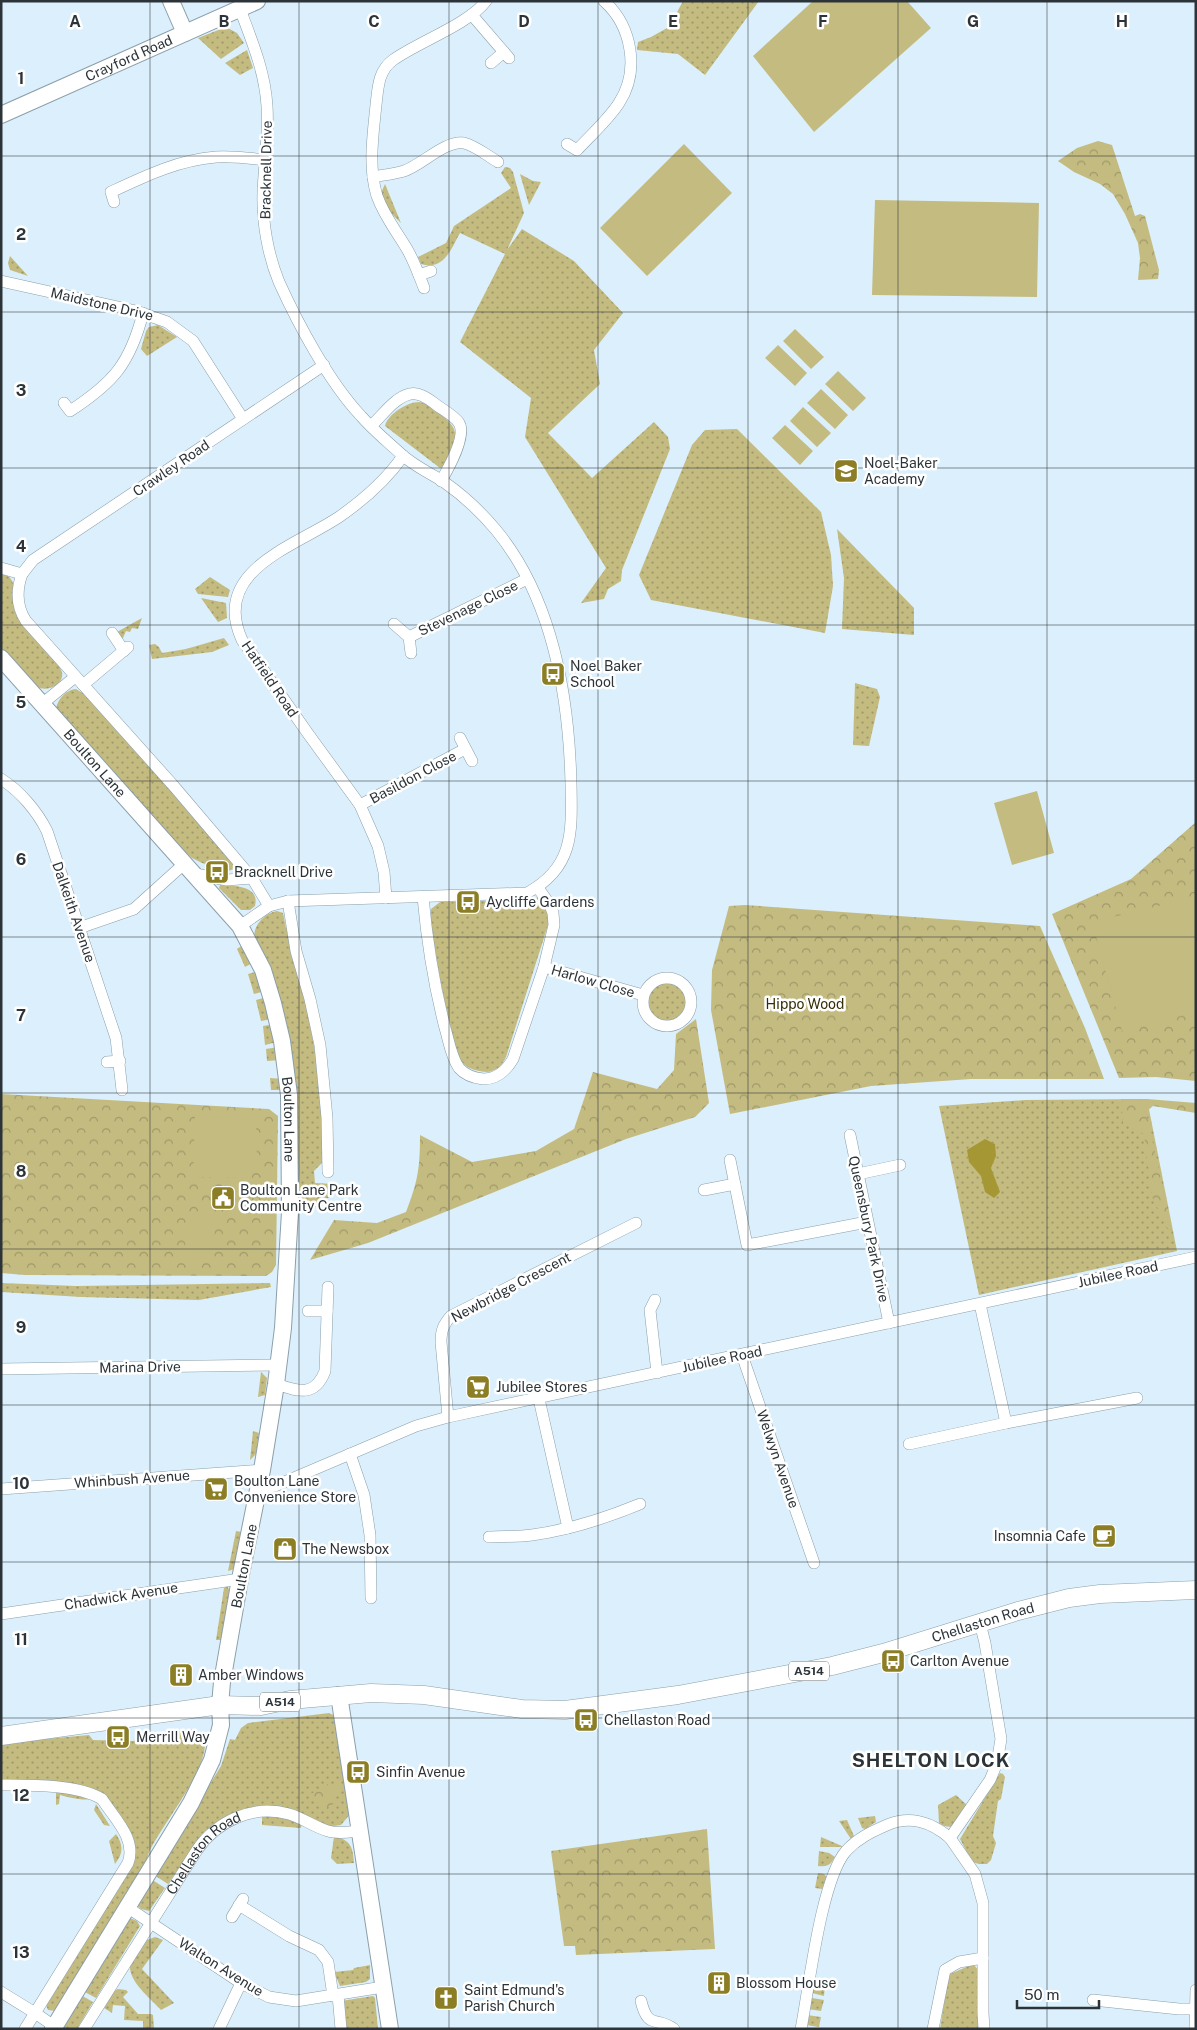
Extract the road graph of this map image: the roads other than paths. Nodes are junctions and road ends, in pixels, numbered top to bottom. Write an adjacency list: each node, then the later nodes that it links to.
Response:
1 (172, 1): 7 (street)
2 (257, 1): 5 (street, Crayford Road)
3 (486, 1): 6 (street)
4 (604, 1): 10 (street)
5 (240, 9): 7 (street, Crayford Road); 11 (street, Bracknell Drive)
6 (472, 15): 8 (street); 13 (street)
7 (185, 33): 9 (street, Crayford Road)
8 (491, 63)
9 (1, 115)
10 (567, 144)
11 (266, 160): 14 (street); 20 (street, Bracknell Drive)
12 (498, 162): 13 (street)
13 (373, 177): 16 (street)
14 (114, 202)
15 (431, 271): 16 (street)
16 (419, 275): 18 (street)
17 (1, 281): 19 (street, Maidstone Drive)
18 (424, 288)
19 (143, 313): 21 (street); 22 (street, Maidstone Drive)
20 (324, 365): 22 (street, Crawley Road); 23 (street, Bracknell Drive)
21 (64, 403)
22 (243, 419): 27 (street, Crawley Road)
23 (372, 426): 24 (street, Bracknell Drive); 25 (street)
24 (403, 456): 25 (street, Bracknell Drive); 40 (street, Hatfield Road)
25 (441, 481): 28 (street, Bracknell Drive)
26 (1, 568): 27 (street)
27 (22, 574): 34 (street)
28 (527, 579): 31 (street, Stevenage Close); 43 (street, Bracknell Drive)
29 (394, 624): 31 (street)
30 (112, 633): 34 (street)
31 (409, 637): 32 (street)
32 (411, 653)
33 (1, 658): 35 (street, Boulton Lane)
34 (79, 681): 35 (street); 42 (street)
35 (42, 704): 41 (street, Boulton Lane)
36 (460, 738): 37 (street, Basildon Close)
37 (465, 749): 38 (street, Basildon Close); 40 (street, Basildon Close)
38 (472, 761)
39 (1, 779): 49 (street, Dalkeith Avenue)
40 (360, 805): 45 (street, Hatfield Road)
41 (190, 869): 42 (street); 48 (street, Boulton Lane); 49 (street)
42 (252, 878): 47 (street)
43 (538, 888): 44 (street, Bracknell Drive); 50 (street)
44 (423, 897): 45 (street, Bracknell Drive); 50 (street)
45 (386, 898): 46 (street, Bracknell Drive)
46 (288, 901): 47 (street, Bracknell Drive); 58 (street)
47 (269, 906): 48 (street, Bracknell Drive)
48 (240, 926): 72 (street, Boulton Lane)
49 (79, 928): 52 (street, Dalkeith Avenue)
50 (544, 967): 51 (street, Harlow Close)
51 (643, 996): 51 (street, Harlow Close)
52 (120, 1061): 53 (street); 54 (street, Dalkeith Avenue)
53 (107, 1062)
54 (122, 1090)
55 (850, 1134): 59 (street, Queensbury Park Drive)
56 (730, 1160): 60 (street)
57 (900, 1166): 59 (street)
58 (328, 1172)
59 (858, 1174): 62 (street, Queensbury Park Drive)
60 (735, 1184): 61 (street); 62 (street)
61 (704, 1190)
62 (867, 1222): 70 (street, Queensbury Park Drive)
63 (636, 1223): 78 (street, Newbridge Crescent)
64 (1196, 1257): 67 (street, Jubilee Road)
65 (328, 1287): 69 (street)
66 (655, 1300): 74 (street)
67 (980, 1304): 70 (street, Jubilee Road); 79 (street)
68 (308, 1311): 69 (street)
69 (327, 1311): 75 (street)
70 (889, 1323): 71 (street, Jubilee Road)
71 (742, 1354): 74 (street, Jubilee Road); 88 (street, Welwyn Avenue)
72 (278, 1365): 73 (street, Marina Drive); 75 (street, Boulton Lane)
73 (1, 1369)
74 (656, 1373): 77 (street, Jubilee Road)
75 (276, 1384): 82 (street, Boulton Lane)
76 (1137, 1398): 79 (street)
77 (538, 1399): 78 (street, Jubilee Road); 86 (street)
78 (448, 1417): 81 (street, Jubilee Road)
79 (1006, 1423): 80 (street)
80 (909, 1444)
81 (350, 1454): 84 (street, Jubilee Road); 91 (street)
82 (262, 1470): 83 (street, Whinbush Avenue); 84 (street, Boulton Lane)
83 (1, 1489)
84 (258, 1490): 89 (street, Boulton Lane)
85 (640, 1504): 86 (street)
86 (568, 1528): 87 (street)
87 (489, 1537)
88 (814, 1563)
89 (240, 1579): 92 (street, Chadwick Avenue); 95 (street, Boulton Lane)
90 (1196, 1590): 93 (main road, Chellaston Road / A514)
91 (372, 1598)
92 (1, 1614)
93 (980, 1623): 94 (main road, Chellaston Road / A514); 99 (street)
94 (340, 1695): 95 (main road, Chellaston Road / A514); 98 (street)
95 (220, 1705): 96 (main road, Chellaston Road / A514); 100 (street)
96 (1, 1736)
97 (1, 1785): 112 (street)
98 (359, 1831): 102 (street, Chellaston Road); 105 (street)
99 (950, 1838): 103 (street); 120 (street)
100 (127, 1907): 102 (street, Walton Avenue); 113 (street)
101 (232, 1917): 108 (street)
102 (151, 1922): 104 (street, Walton Avenue); 115 (street)
103 (983, 1958): 121 (street); 122 (street)
104 (241, 1983): 108 (street, Walton Avenue); 116 (street)
105 (384, 1987): 108 (street, Walton Avenue); 118 (street)
106 (1196, 1990): 111 (street)
107 (1, 1992): 112 (street)
108 (335, 1995): 117 (street)
109 (1092, 2000): 111 (street)
110 (641, 2001): 119 (street)
111 (1195, 2009): 123 (street)
112 (35, 2013): 113 (street); 114 (street)
113 (53, 2027)
114 (26, 2029)
115 (84, 2029)
116 (219, 2029)
117 (342, 2029)
118 (390, 2029)
119 (674, 2029)
120 (801, 2029)
121 (933, 2029)
122 (984, 2029)
123 (1195, 2029)

